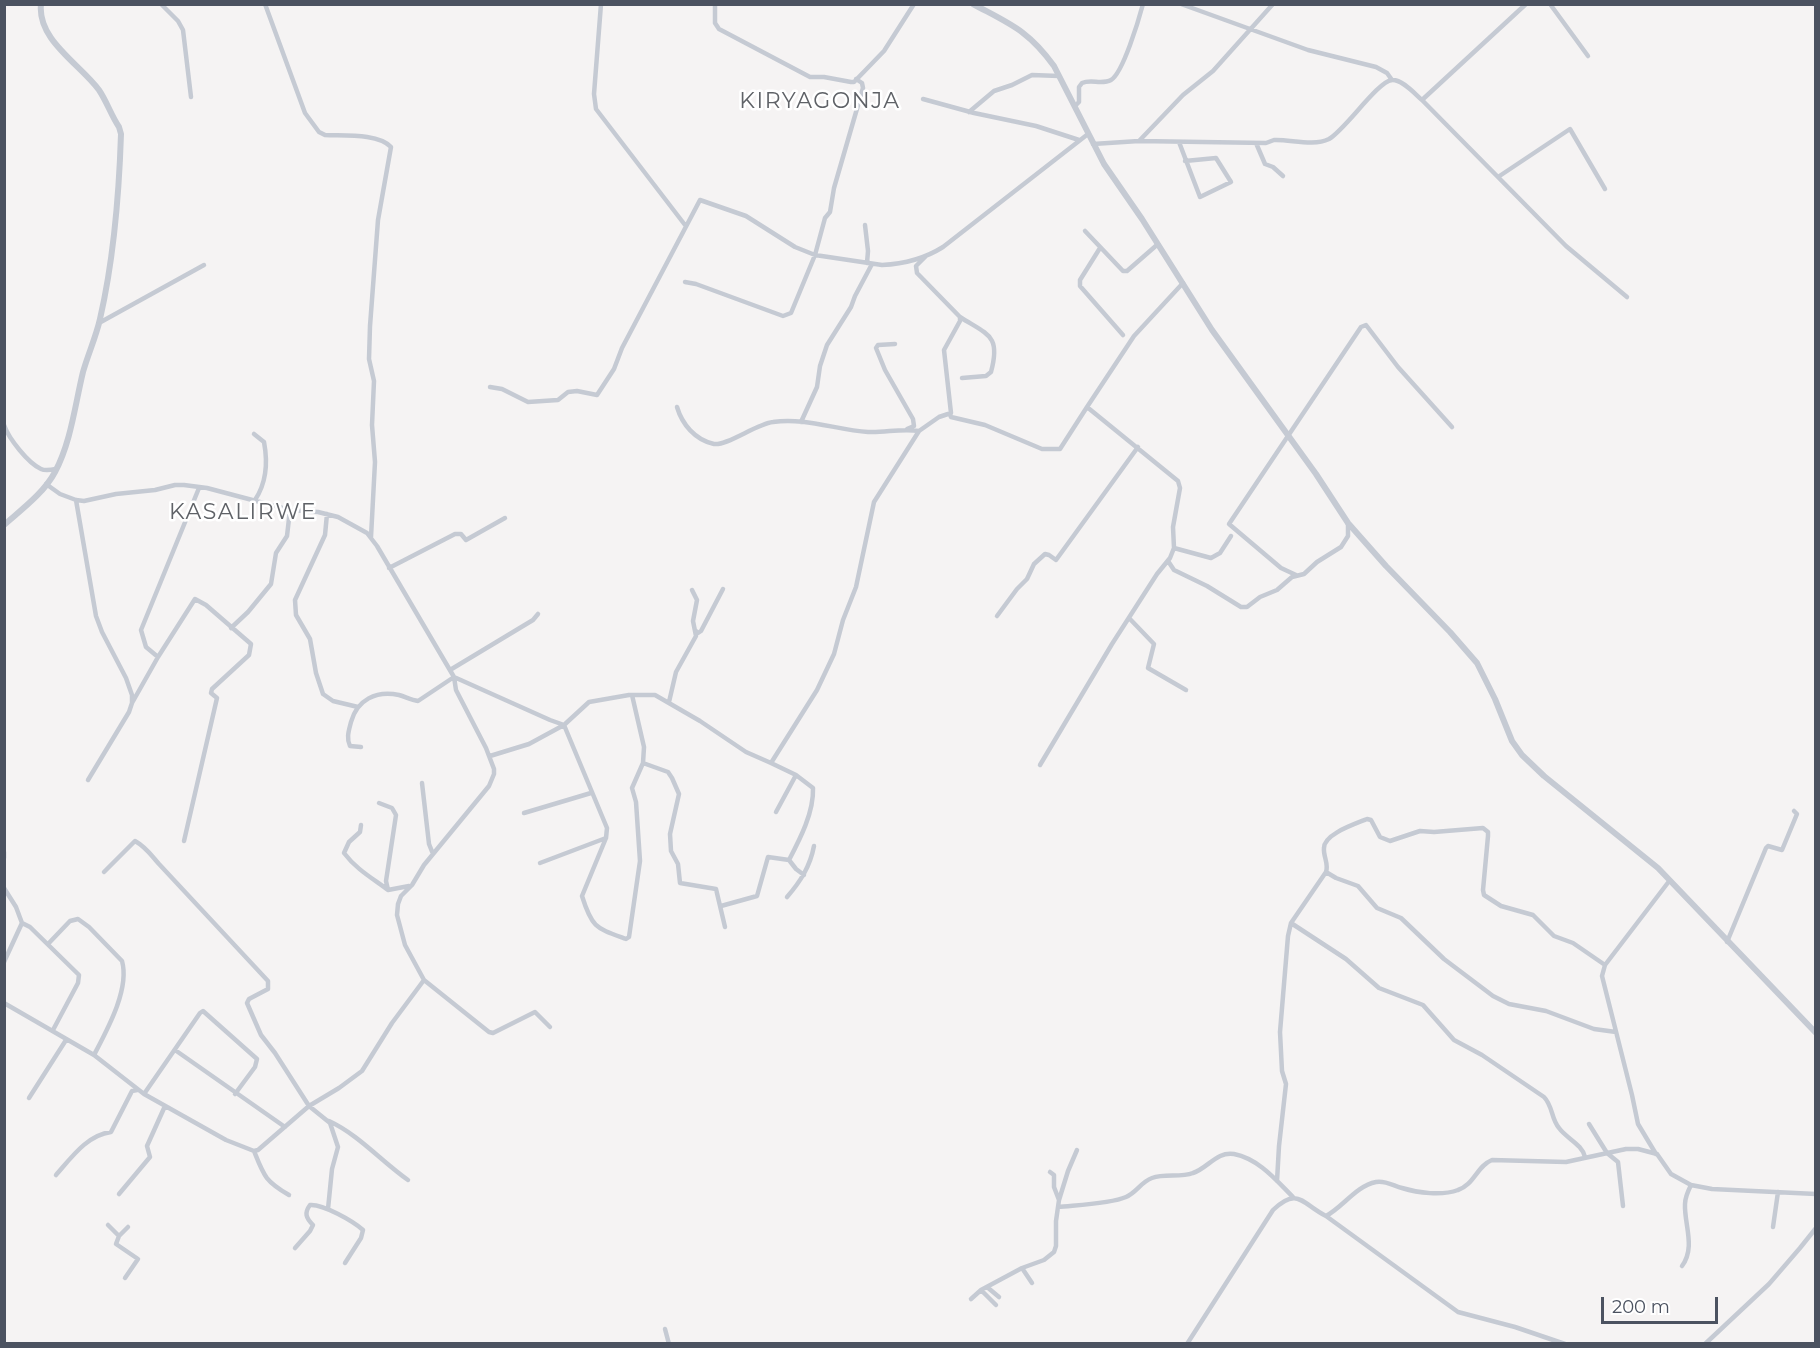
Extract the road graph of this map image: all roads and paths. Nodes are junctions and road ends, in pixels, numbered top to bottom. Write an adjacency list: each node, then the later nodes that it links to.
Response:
1 (40, 4): 46 (street)
2 (161, 4): 18 (street)
3 (265, 4): 73 (street)
4 (601, 4): 33 (street)
5 (715, 4): 16 (street)
6 (915, 4): 16 (street)
7 (973, 4): 15 (street)
8 (1143, 4): 21 (street)
9 (1180, 4): 13 (street)
10 (1273, 4): 13 (street)
11 (1526, 4): 20 (street)
12 (1550, 4): 14 (street)
13 (1250, 30): 17 (street); 25 (street)
14 (1588, 56)
15 (1059, 76): 21 (street); 22 (street)
16 (856, 79): 38 (street)
17 (1392, 80): 20 (street); 27 (street)
18 (191, 97)
19 (923, 99): 22 (street)
20 (1422, 100): 31 (street)
21 (1075, 106): 23 (street)
22 (969, 112): 24 (street)
23 (1088, 134): 24 (street); 28 (street)
24 (1079, 140): 39 (street)
25 (1138, 141): 26 (street); 28 (street)
26 (1179, 142): 27 (street); 29 (street)
27 (1256, 143): 30 (street)
28 (1093, 144): 36 (street)
29 (1185, 161): 29 (street)
30 (1283, 176)
31 (1498, 177): 32 (street); 44 (street)
32 (1605, 189)
33 (685, 225): 38 (street); 50 (street)
34 (865, 225): 40 (street)
35 (1085, 231): 37 (street)
36 (1158, 244): 37 (street); 43 (street)
37 (1100, 248): 47 (street)
38 (815, 255): 40 (street); 42 (street)
39 (926, 256): 40 (street); 45 (street)
40 (869, 264): 54 (street)
41 (204, 265): 46 (street)
42 (686, 282)
43 (1183, 283): 52 (street); 60 (street)
44 (1627, 297)
45 (960, 317): 49 (street); 53 (street)
46 (99, 323): 62 (street)
47 (1123, 335)
48 (894, 344): 57 (street)
49 (962, 378)
50 (490, 387)
51 (676, 407): 54 (street)
52 (1087, 407): 53 (street); 61 (street)
53 (950, 414): 58 (street)
54 (801, 422): 57 (street)
55 (4, 425): 62 (street)
56 (1452, 427): 60 (street)
57 (907, 429): 58 (street)
58 (919, 431): 96 (street)
59 (254, 434): 66 (street)
60 (1287, 436): 70 (street); 77 (street)
61 (1138, 447): 74 (street); 81 (street)
62 (56, 470): 63 (street)
63 (46, 484): 65 (street); 71 (street)
64 (199, 488): 65 (street); 66 (street); 85 (street)
65 (76, 500): 91 (street)
66 (255, 500): 67 (street)
67 (290, 510): 68 (street); 83 (street)
68 (327, 514): 73 (street); 92 (street)
69 (505, 518): 76 (street)
70 (1348, 523): 77 (street); 119 (street)
71 (4, 525)
72 (1231, 536): 74 (street)
73 (371, 537): 76 (street)
74 (1174, 548): 75 (street)
75 (1168, 561): 77 (street); 82 (street)
76 (389, 568): 86 (street)
77 (1296, 575)
78 (723, 589): 84 (street)
79 (692, 590): 84 (street)
80 (538, 614): 86 (street)
81 (997, 616)
82 (1129, 618): 88 (street); 98 (street)
83 (231, 627): 85 (street); 109 (street)
84 (696, 631): 90 (street)
85 (158, 657): 91 (street)
86 (450, 670): 87 (street)
87 (454, 677): 92 (street); 93 (street); 95 (street)
88 (1186, 690)
89 (632, 695): 90 (street); 93 (street); 97 (street)
90 (669, 702): 96 (street)
91 (132, 703): 100 (street)
92 (358, 707): 94 (street)
93 (564, 725): 95 (street); 102 (street)
94 (361, 747)
95 (490, 756): 112 (street)
96 (771, 762): 99 (street)
97 (644, 763): 108 (street); 124 (street)
98 (1040, 765)
99 (796, 775): 105 (street); 114 (street)
100 (88, 780)
101 (422, 783): 112 (street)
102 (591, 793): 106 (street); 108 (street)
103 (379, 803): 122 (street)
104 (1794, 811): 128 (street)
105 (776, 812)
106 (524, 813)
107 (361, 825): 122 (street)
108 (606, 838): 115 (street)
109 (184, 842)
110 (814, 846): 118 (street)
111 (4, 852): 113 (street)
112 (433, 854): 120 (street)
113 (4, 858)
114 (789, 860): 118 (street); 124 (street)
115 (540, 863)
116 (104, 872): 146 (street)
117 (1326, 872): 126 (street); 131 (street); 136 (street)
118 (804, 875): 123 (street)
119 (1670, 880): 128 (street); 131 (street)
120 (412, 885): 122 (street); 132 (street)
121 (4, 888): 125 (street)
122 (388, 890)
123 (787, 897)
124 (721, 906): 127 (street)
125 (22, 923): 129 (street); 130 (street)
126 (1291, 923): 154 (street); 158 (street)
127 (725, 927)
128 (1727, 942): 137 (street)
129 (48, 944): 135 (street); 140 (street)
130 (4, 962)
131 (1605, 965): 136 (street)
132 (424, 980): 134 (street); 146 (street)
133 (4, 1003): 135 (street)
134 (550, 1027)
135 (53, 1030): 138 (street)
136 (1616, 1032): 153 (street)
137 (1815, 1033)
138 (66, 1040): 140 (street); 144 (street)
139 (175, 1050): 142 (street); 143 (street); 143 (street)
140 (94, 1054): 141 (street)
141 (137, 1090): 142 (street); 156 (street)
142 (144, 1094): 145 (street)
143 (235, 1094): 149 (street)
144 (29, 1098)
145 (165, 1106): 151 (street); 161 (street)
146 (309, 1106): 147 (street); 149 (street)
147 (329, 1121): 157 (street); 168 (street)
148 (1589, 1124): 152 (street)
149 (285, 1127): 151 (street)
150 (1077, 1150): 165 (street)
151 (254, 1151): 163 (street)
152 (1607, 1153): 153 (street); 154 (street); 166 (street)
153 (1657, 1154): 159 (street)
154 (1585, 1157): 169 (street)
155 (1050, 1172): 165 (street)
156 (56, 1175)
157 (408, 1180)
158 (1277, 1181): 164 (street); 167 (street)
159 (1691, 1185): 160 (street); 177 (street)
160 (1778, 1192): 162 (street); 172 (street)
161 (119, 1194)
162 (1815, 1194)
163 (289, 1195)
164 (1293, 1197): 169 (street); 188 (street)
165 (1059, 1200): 167 (street)
166 (1623, 1206)
167 (1058, 1207): 178 (street)
168 (328, 1209): 175 (street); 176 (street)
169 (1326, 1216): 189 (street)
170 (108, 1225): 174 (street)
171 (128, 1227): 174 (street)
172 (1773, 1227)
173 (1815, 1228): 190 (street)
174 (119, 1236): 179 (street)
175 (295, 1248)
176 (345, 1263)
177 (1682, 1266)
178 (1022, 1268): 180 (street); 181 (street)
179 (125, 1278)
180 (1032, 1283)
181 (987, 1287): 182 (street); 183 (street)
182 (981, 1290): 184 (street); 185 (street)
183 (999, 1297)
184 (971, 1299)
185 (996, 1305)
186 (665, 1329): 187 (street)
187 (669, 1344)
188 (1187, 1344)
189 (1565, 1344)
190 (1705, 1344)

